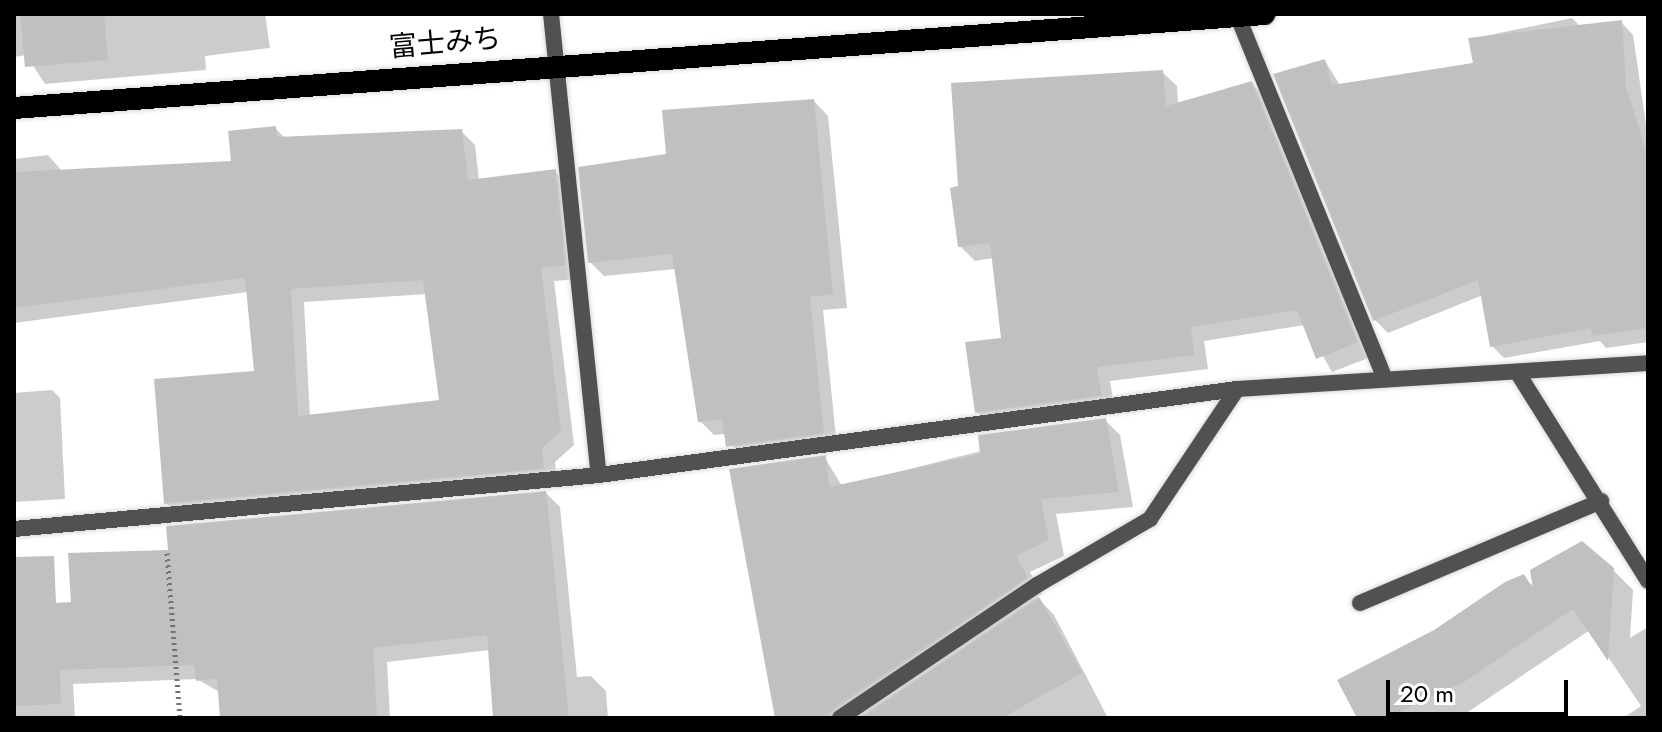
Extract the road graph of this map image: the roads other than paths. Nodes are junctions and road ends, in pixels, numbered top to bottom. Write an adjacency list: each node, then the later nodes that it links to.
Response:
1 (551, 14): 4 (street)
2 (1264, 14): 3 (highway, 富士みち)
3 (1238, 17): 4 (highway, 富士みち); 8 (street)
4 (560, 64): 5 (highway, 富士みち); 10 (street)
5 (14, 108)
6 (1648, 363): 7 (street)
7 (1519, 375): 8 (street); 11 (street)
8 (1385, 379): 9 (street)
9 (1237, 389): 10 (street); 15 (street)
10 (599, 475): 12 (street)
11 (1601, 501): 13 (street); 14 (street)
12 (14, 529)
13 (1648, 581)
14 (1360, 603)
15 (840, 718)

